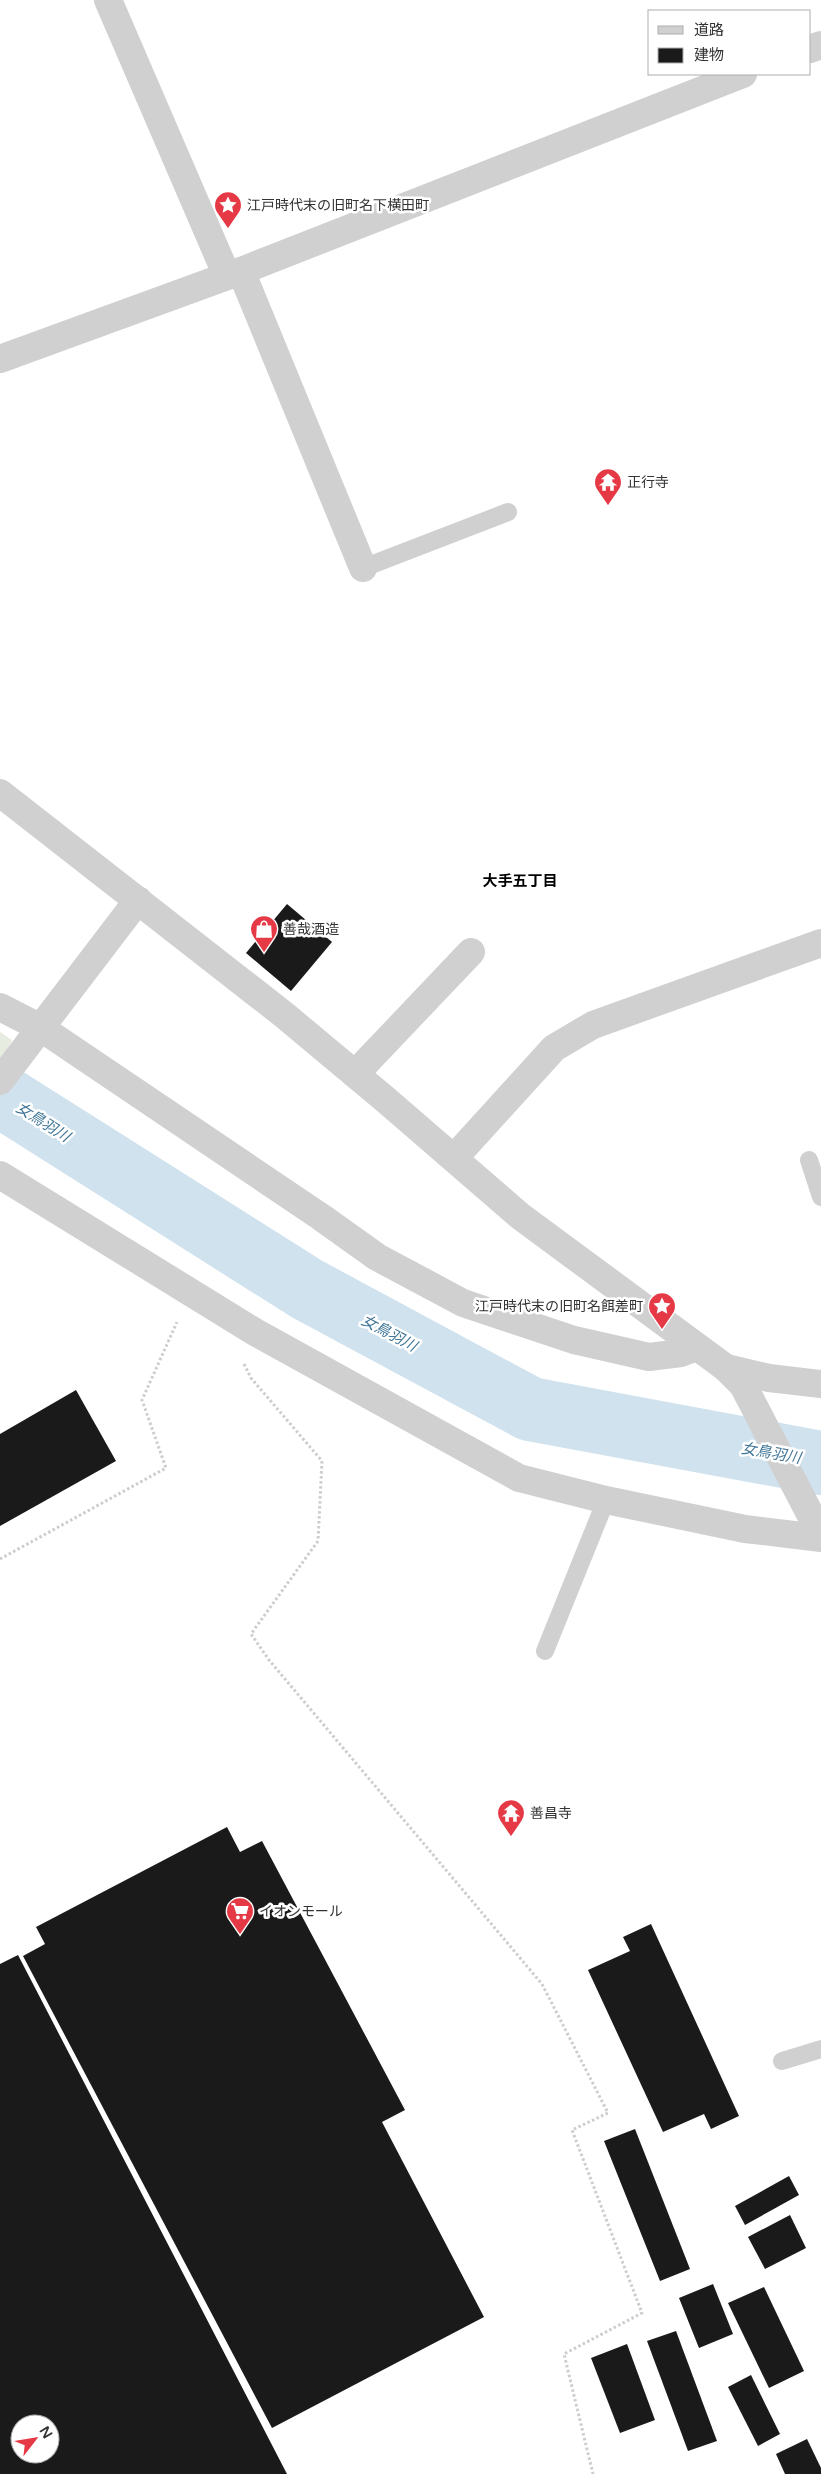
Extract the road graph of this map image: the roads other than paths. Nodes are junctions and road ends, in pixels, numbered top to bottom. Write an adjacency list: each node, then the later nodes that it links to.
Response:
1 (108, 0): 3 (street)
2 (740, 75): 3 (street)
3 (234, 273): 4 (street); 6 (street)
4 (0, 359)
5 (508, 512): 6 (lane)
6 (363, 568)
7 (0, 793): 8 (street)
8 (138, 900): 12 (street); 13 (street)
9 (821, 943): 15 (street)
10 (472, 952): 13 (street)
11 (0, 1007): 12 (street)
12 (35, 1036): 14 (street); 19 (street)
13 (354, 1074): 15 (street)
14 (0, 1081)
15 (454, 1158): 19 (street)
16 (809, 1160): 18 (lane)
17 (0, 1175): 22 (street)
18 (821, 1196)
19 (697, 1347): 20 (street)
20 (734, 1377): 21 (street); 23 (street)
21 (821, 1384)
22 (606, 1500): 23 (street); 24 (lane)
23 (819, 1533)
24 (545, 1651)
25 (821, 2049): 26 (lane)
26 (782, 2060)

